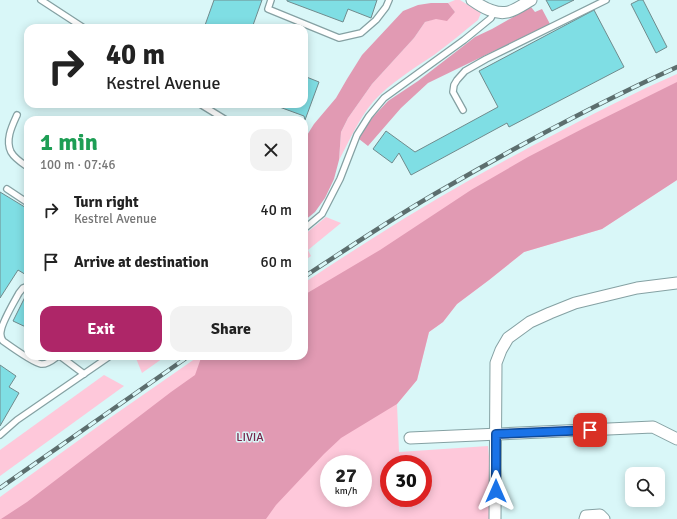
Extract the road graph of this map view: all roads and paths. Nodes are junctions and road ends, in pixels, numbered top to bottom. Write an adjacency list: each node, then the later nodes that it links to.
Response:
1 (41, 0): 8 (lane)
2 (271, 0): 9 (lane)
3 (389, 0): 10 (lane)
4 (472, 0): 7 (street)
5 (531, 0): 7 (street)
6 (606, 0): 12 (lane)
7 (494, 11): 18 (lane)
8 (78, 24)
9 (305, 24)
10 (308, 25)
11 (206, 108): 14 (lane)
12 (463, 110)
13 (17, 116): 15 (lane)
14 (220, 116)
15 (24, 164)
16 (7, 189): 17 (lane)
17 (24, 200)
18 (308, 226)
19 (677, 283): 27 (street)
20 (24, 288): 21 (lane)
21 (24, 354)
22 (34, 360): 23 (lane)
23 (51, 360)
24 (65, 360): 26 (lane)
25 (104, 360): 26 (lane)
26 (84, 374): 28 (lane)
27 (496, 434): 29 (street); 30 (street); 31 (street)
28 (0, 435)
29 (410, 438)
30 (677, 439)
31 (495, 519)
32 (585, 519): 33 (street)
33 (604, 519)

